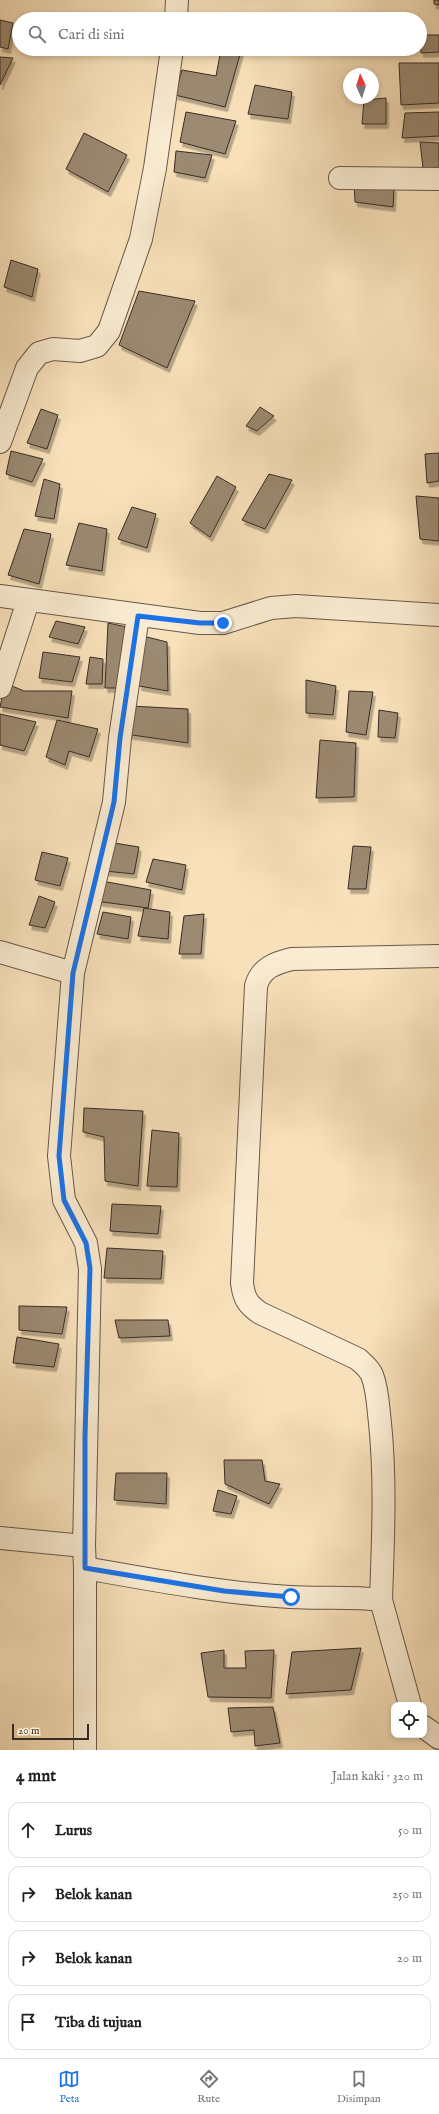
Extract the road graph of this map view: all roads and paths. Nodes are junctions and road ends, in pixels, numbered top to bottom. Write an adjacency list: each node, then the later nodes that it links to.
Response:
1 (177, 0): 2 (street)
2 (176, 12)
3 (171, 56): 6 (street)
4 (340, 178): 5 (street)
5 (439, 179)
6 (0, 442)
7 (0, 596): 8 (street)
8 (28, 601): 10 (street); 11 (street)
9 (439, 615): 10 (street)
10 (138, 616): 14 (street)
11 (0, 687)
12 (0, 952): 14 (street)
13 (439, 956): 18 (street)
14 (73, 973): 16 (street)
15 (0, 1538): 16 (street)
16 (84, 1546): 17 (street)
17 (85, 1568): 18 (street); 22 (street)
18 (381, 1600): 19 (street)
19 (409, 1702)
20 (427, 1729): 21 (street)
21 (439, 1738)
22 (85, 1750)

